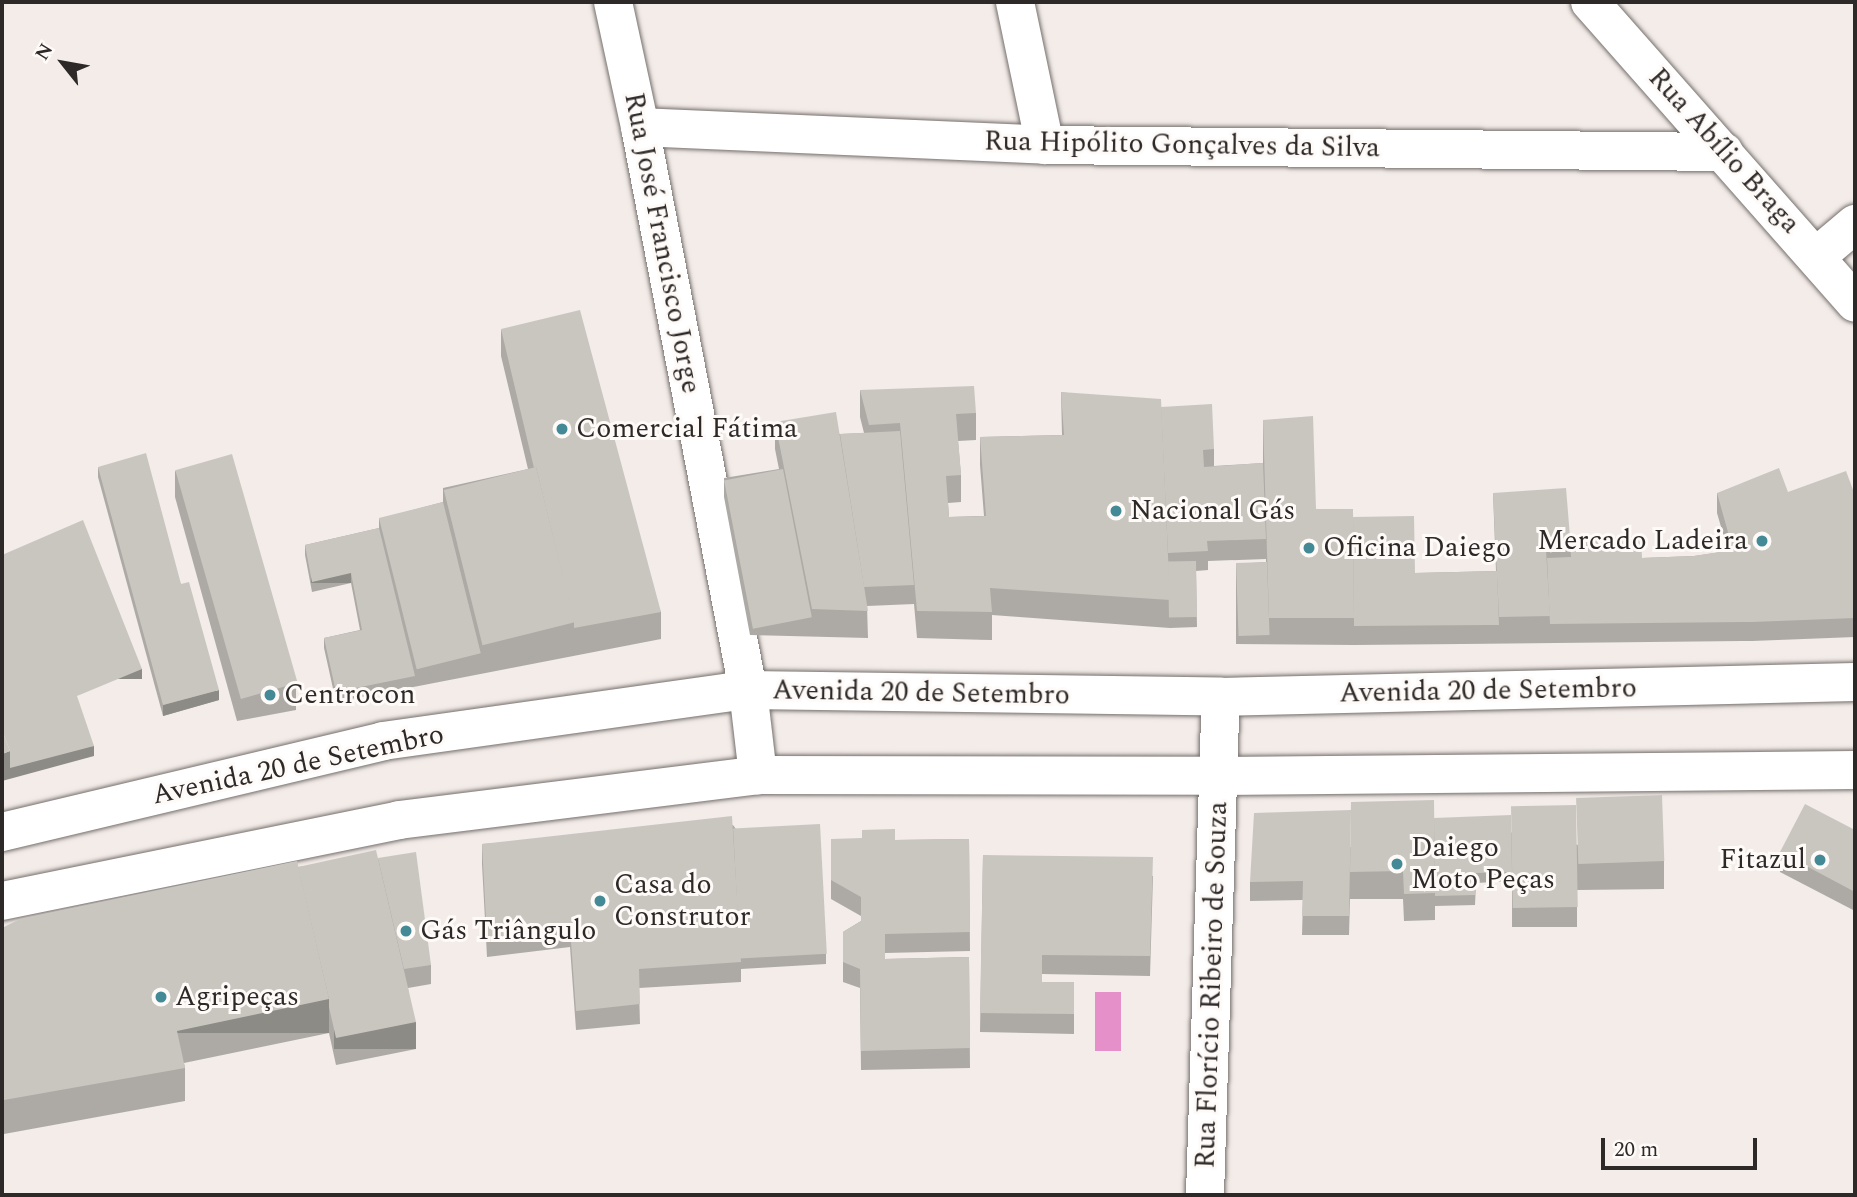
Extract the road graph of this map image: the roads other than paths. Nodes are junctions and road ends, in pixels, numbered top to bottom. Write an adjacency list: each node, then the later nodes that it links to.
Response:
1 (613, 2): 4 (main road, Rua José Francisco Jorge)
2 (1014, 2): 5 (main road)
3 (1590, 2): 6 (main road, Rua Abílio Braga)
4 (640, 127): 5 (main road, Rua Hipólito Gonçalves da Silva); 11 (main road, Rua José Francisco Jorge)
5 (1045, 145): 6 (main road, Rua Hipólito Gonçalves da Silva)
6 (1724, 152): 8 (main road, Rua Abílio Braga)
7 (1855, 224): 8 (main road)
8 (1817, 256): 9 (main road, Rua Abílio Braga)
9 (1855, 303)
10 (1855, 682): 12 (main road, Avenida 20 de Setembro)
11 (748, 690): 12 (main road, Avenida 20 de Setembro); 14 (main road, Rua José Francisco Jorge); 16 (main road, Avenida 20 de Setembro)
12 (1221, 697): 15 (main road, Rua Florício Ribeiro de Souza)
13 (1855, 770): 15 (main road)
14 (758, 775): 15 (main road); 17 (main road)
15 (1219, 776): 18 (main road, Rua Florício Ribeiro de Souza)
16 (2, 832)
17 (2, 900)
18 (1205, 1195)

